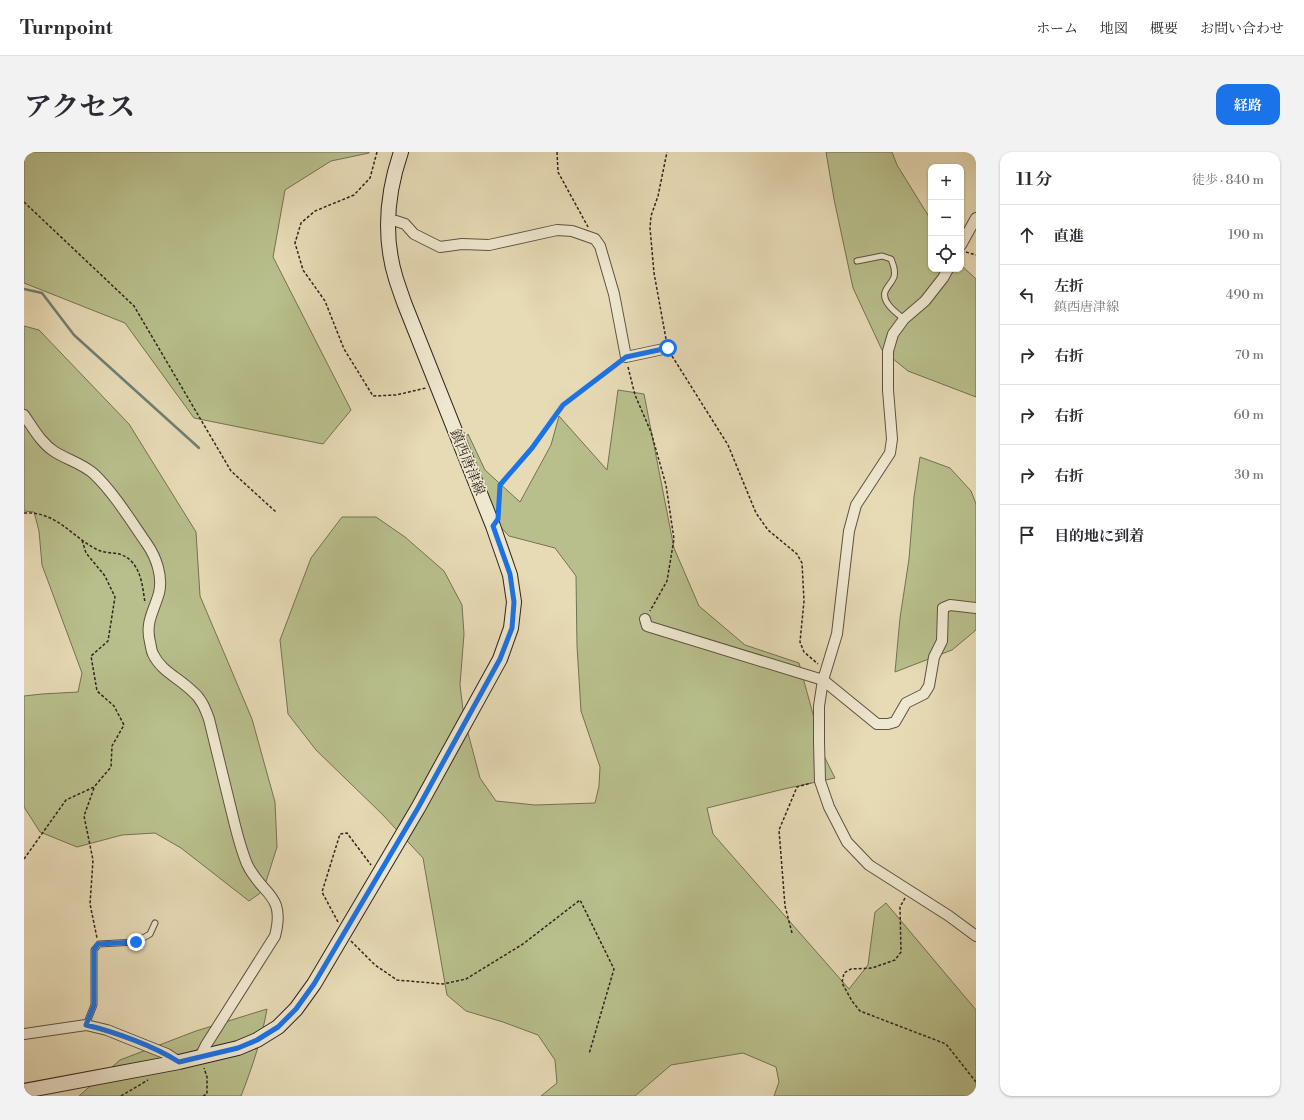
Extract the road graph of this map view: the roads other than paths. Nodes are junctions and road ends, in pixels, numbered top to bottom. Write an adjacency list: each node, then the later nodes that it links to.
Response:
1 (401, 152): 3 (main road, 鎮西唐津線)
2 (976, 218): 4 (street)
3 (387, 221): 8 (street); 17 (main road, 鎮西唐津線)
4 (964, 240)
5 (856, 261): 7 (lane)
6 (946, 272): 7 (street)
7 (904, 319): 12 (street)
8 (668, 348)
9 (24, 415): 17 (street)
10 (976, 608): 12 (street)
11 (645, 619): 12 (street)
12 (824, 676): 14 (street)
13 (155, 923): 15 (lane)
14 (976, 936)
15 (86, 1025): 16 (street); 18 (street)
16 (24, 1034)
17 (200, 1057): 18 (main road, 鎮西唐津線)
18 (179, 1062): 19 (main road, 鎮西唐津線)
19 (24, 1091)

